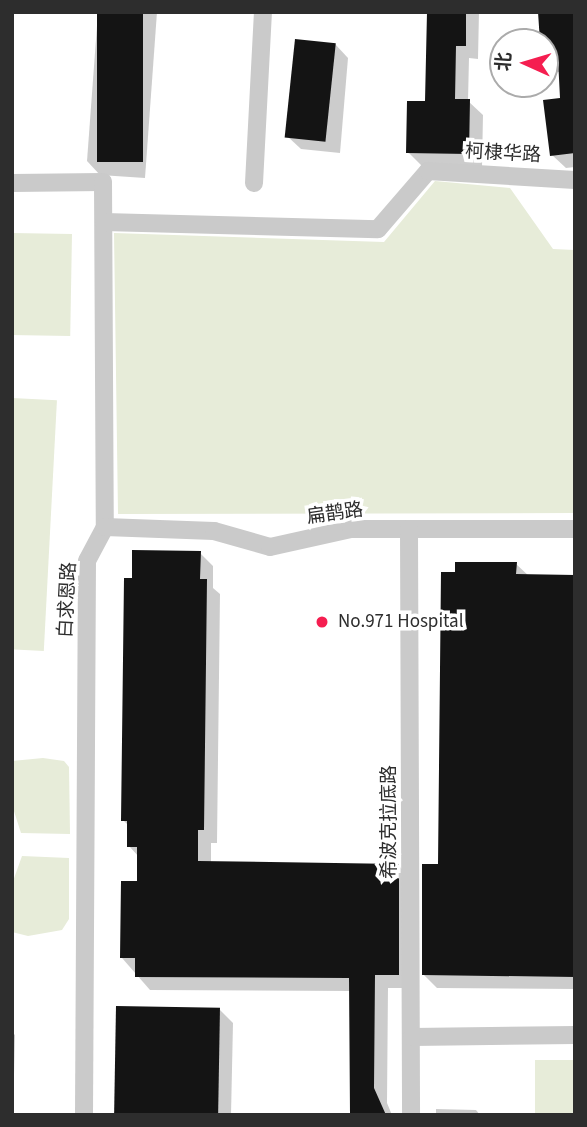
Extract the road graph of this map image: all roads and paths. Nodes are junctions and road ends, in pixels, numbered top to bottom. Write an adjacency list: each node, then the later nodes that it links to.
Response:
1 (263, 12): 4 (street)
2 (575, 180): 5 (street, 柯棣华路)
3 (12, 183): 5 (street, 白求恩路)
4 (254, 183)
5 (104, 222): 6 (street, 白求恩路)
6 (105, 527): 7 (street, 扁鹊路); 11 (street, 白求恩路)
7 (409, 529): 8 (street, 扁鹊路); 10 (street, 希波克拉底路)
8 (575, 529)
9 (575, 1035): 10 (street)
10 (412, 1037): 12 (street, 希波克拉底路)
11 (84, 1115)
12 (411, 1115)

